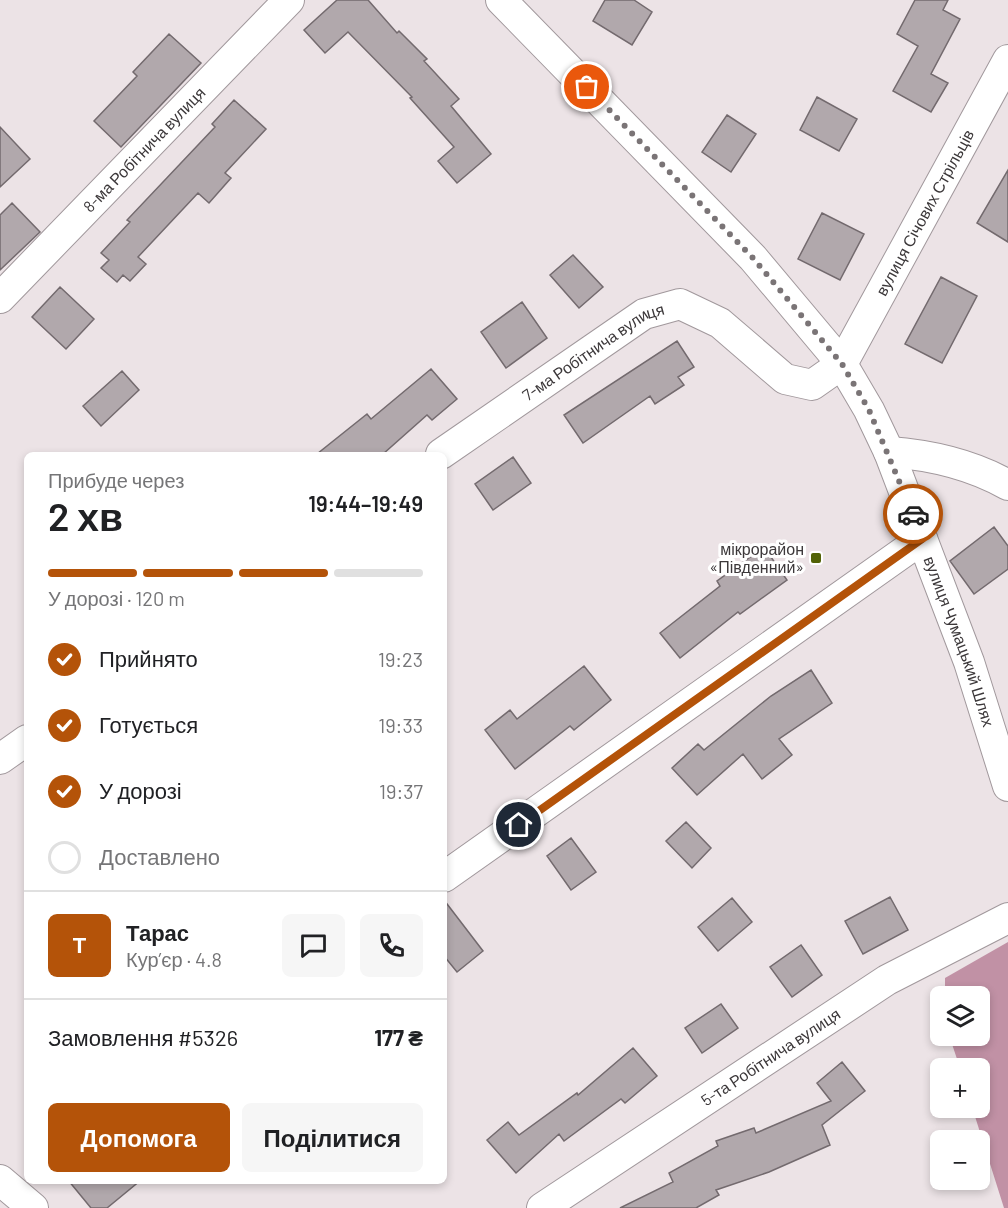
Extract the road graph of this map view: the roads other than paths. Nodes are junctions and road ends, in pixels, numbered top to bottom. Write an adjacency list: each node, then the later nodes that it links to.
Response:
1 (289, 0): 4 (street, 8-ма Робітнича вулиця)
2 (518, 6): 5 (street, вулиця Чумацький Шлях)
3 (1008, 60): 5 (street, вулиця Січових Стрільців)
4 (0, 298)
5 (842, 364): 6 (street, 7-ма Робітнича вулиця); 7 (street, вулиця Чумацький Шлях)
6 (444, 452)
7 (889, 452): 8 (street); 9 (street, вулиця Чумацький Шлях)
8 (1008, 485)
9 (922, 539): 12 (street, вулиця Чумацький Шлях); 13 (street)
10 (24, 742): 11 (street)
11 (0, 759)
12 (1008, 786)
13 (447, 875)
14 (1008, 918): 17 (street, 5-та Робітнича вулиця)
15 (9, 1183): 16 (street)
16 (33, 1208)
17 (542, 1208)

